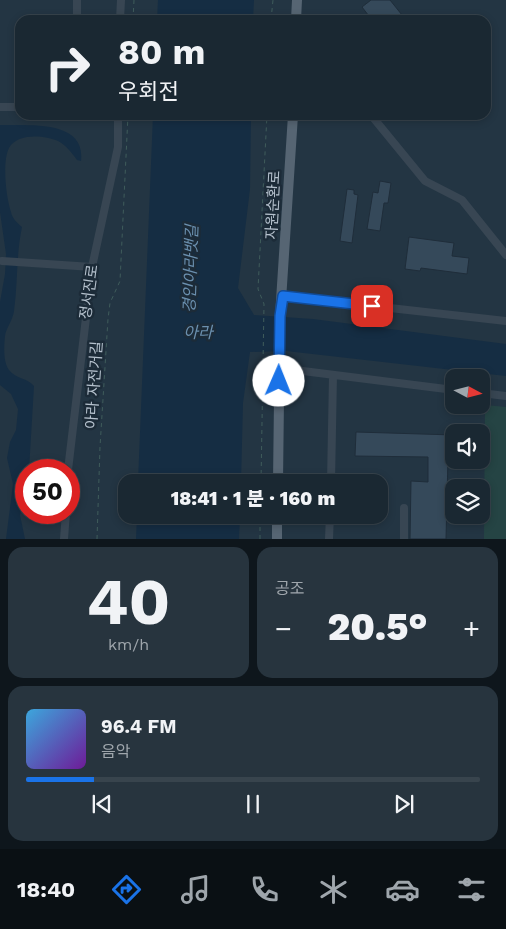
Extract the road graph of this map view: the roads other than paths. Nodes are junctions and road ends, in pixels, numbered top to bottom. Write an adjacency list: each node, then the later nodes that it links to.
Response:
1 (78, 0): 4 (street)
2 (121, 0): 5 (street)
3 (297, 0): 6 (main road)
4 (77, 15)
5 (120, 15)
6 (296, 15)
7 (0, 107): 8 (street)
8 (15, 107)
9 (118, 120): 14 (street, 정서진로)
10 (293, 120): 15 (main road, 자원순환로)
11 (376, 120): 12 (street)
12 (506, 255)
13 (1, 261): 14 (street)
14 (92, 267): 22 (street, 정서진로)
15 (283, 296): 16 (street); 17 (main road, 자원순환로)
16 (506, 321)
17 (279, 364): 18 (street); 23 (main road)
18 (333, 375): 19 (street); 24 (street)
19 (445, 389)
20 (490, 394): 21 (street)
21 (506, 396)
22 (69, 459)
23 (278, 474)
24 (331, 474)
25 (404, 508): 32 (street)
26 (65, 524): 29 (street)
27 (277, 524): 30 (main road)
28 (330, 524): 31 (street)
29 (64, 539)
30 (277, 539)
31 (329, 539)
32 (404, 539)

